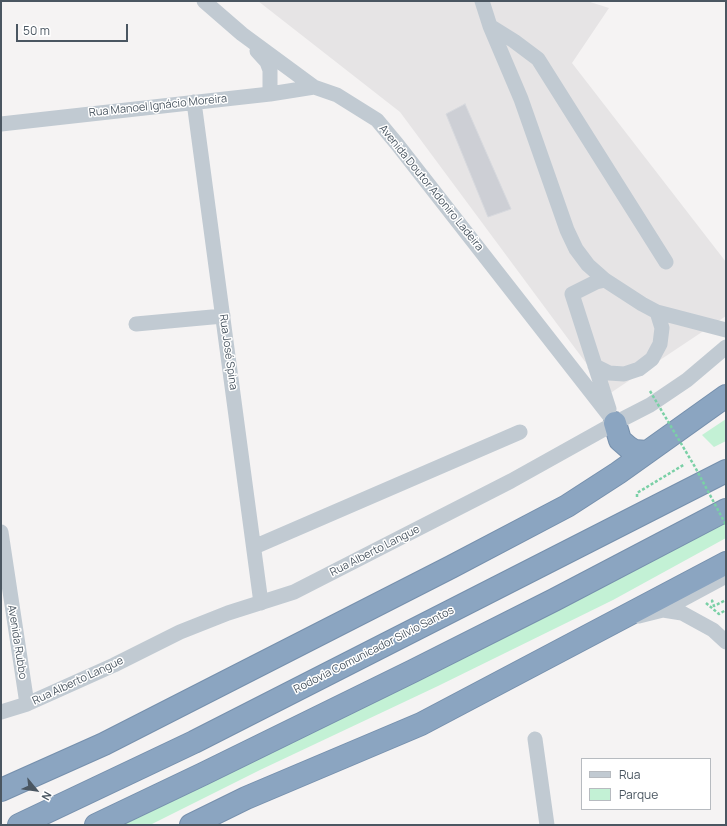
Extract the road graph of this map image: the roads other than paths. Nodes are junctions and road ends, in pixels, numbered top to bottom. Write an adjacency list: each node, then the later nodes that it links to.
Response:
1 (204, 1): 4 (street, Avenida Doutor Adoniro Ladeira)
2 (482, 1): 3 (street)
3 (490, 26): 11 (street); 12 (street)
4 (242, 34): 5 (street, Avenida Doutor Adoniro Ladeira); 6 (street)
5 (314, 87): 6 (street, Rua Manoel Ignácio Moreira); 20 (street, Avenida Doutor Adoniro Ladeira)
6 (270, 94): 7 (street, Rua Manoel Ignácio Moreira)
7 (194, 102): 8 (street, Rua Manoel Ignácio Moreira); 9 (street, Rua José Spina)
8 (168, 105): 9 (street); 10 (street, Rua Manoel Ignácio Moreira)
9 (197, 122): 14 (street, Rua José Spina)
10 (1, 124)
11 (666, 262)
12 (605, 280): 13 (street); 18 (street)
13 (657, 312): 16 (street); 18 (street)
14 (223, 316): 15 (street); 26 (street, Rua José Spina)
15 (136, 324)
16 (726, 330)
17 (726, 347): 20 (street, Rua Alberto Langue)
18 (595, 366): 20 (street)
19 (726, 396): 22 (highway)
20 (613, 420): 22 (highway); 29 (street, Rua Alberto Langue)
21 (520, 432): 26 (street)
22 (647, 452): 36 (highway)
23 (726, 471): 37 (highway, Rodovia Comunicador Silvio Santos)
24 (726, 510): 38 (highway)
25 (1, 532): 33 (street, Avenida Rubbo)
26 (254, 547): 29 (street, Rua José Spina)
27 (726, 563): 31 (highway)
28 (726, 576): 30 (street)
29 (261, 603): 33 (street, Rua Alberto Langue)
30 (664, 610): 31 (street); 32 (street)
31 (595, 632): 39 (highway)
32 (726, 642)
33 (27, 704): 34 (street, Rua Alberto Langue)
34 (1, 712)
35 (535, 739): 40 (street)
36 (1, 790)
37 (19, 825)
38 (96, 825)
39 (191, 825)
40 (547, 825)

